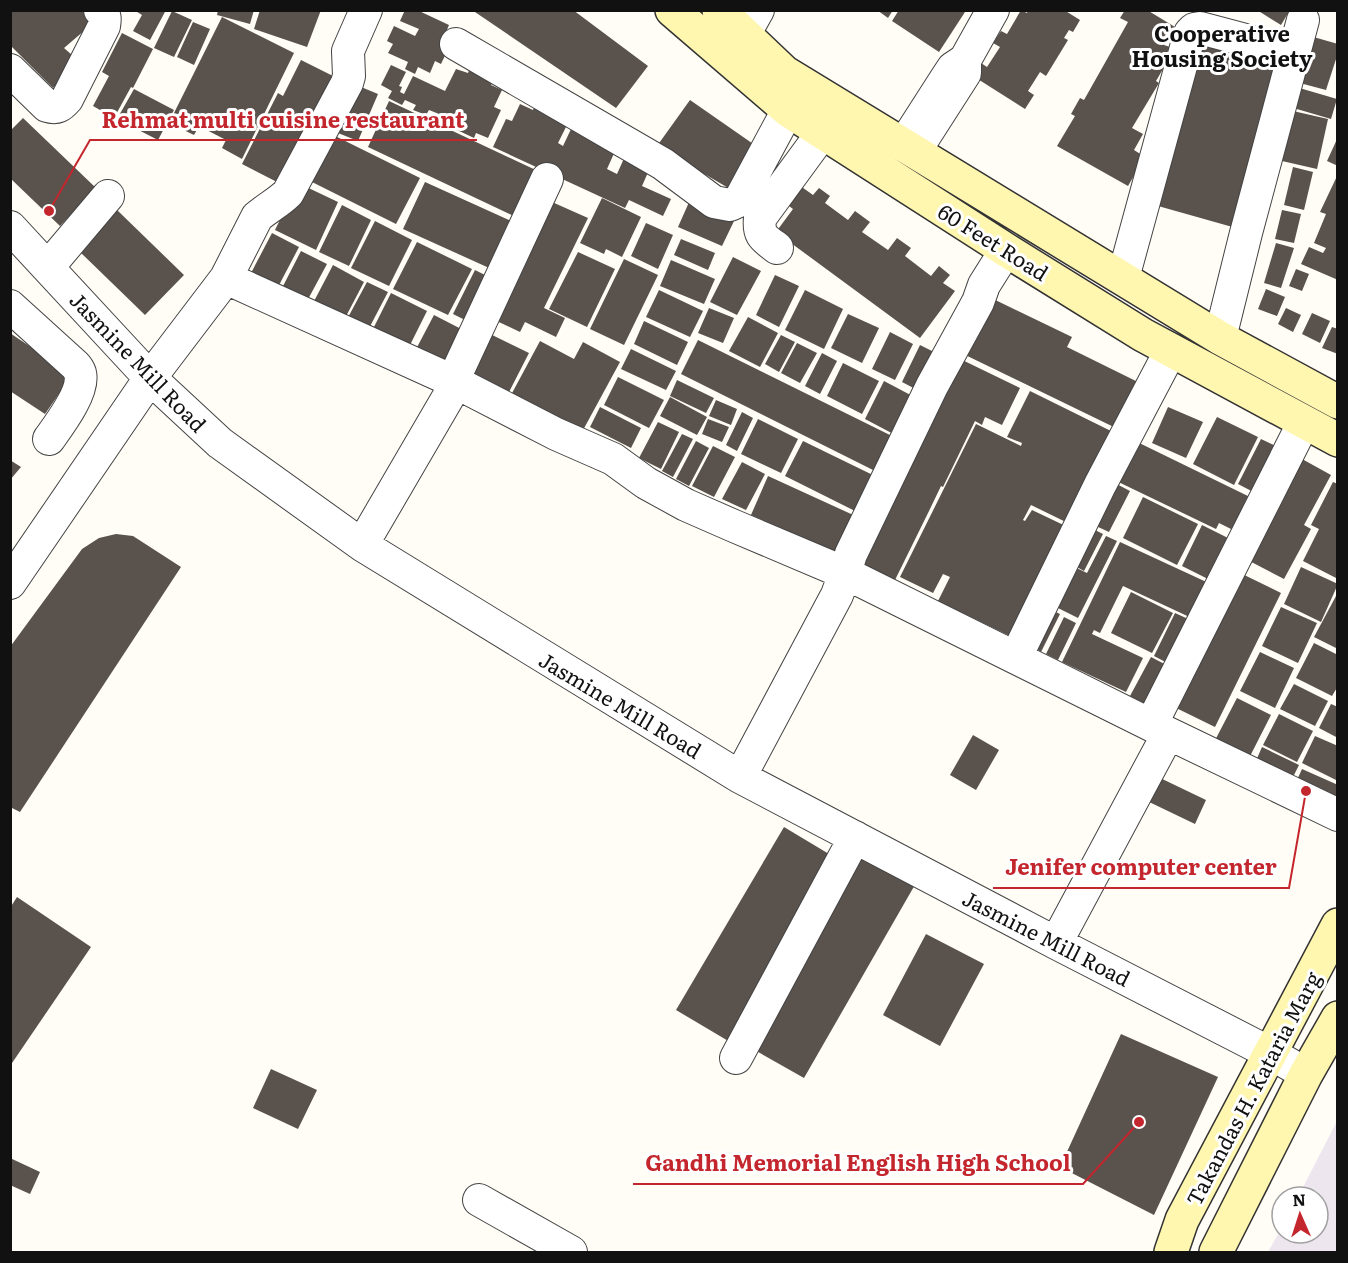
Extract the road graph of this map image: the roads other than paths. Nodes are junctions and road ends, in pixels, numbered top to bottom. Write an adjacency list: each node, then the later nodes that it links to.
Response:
1 (100, 10): 10 (street)
2 (366, 10): 22 (street)
3 (672, 10): 11 (main road, 60 Feet Road)
4 (719, 10): 7 (main road, 60 Feet Road)
5 (993, 10): 13 (street)
6 (1303, 20): 9 (street)
7 (751, 23): 13 (main road, 60 Feet Road)
8 (456, 44): 11 (street)
9 (1294, 53): 23 (street); 25 (street)
10 (10, 70)
11 (788, 110): 12 (main road, 60 Feet Road)
12 (823, 132): 18 (street); 19 (main road, 60 Feet Road)
13 (910, 148): 17 (main road, 60 Feet Road)
14 (547, 179): 28 (street)
15 (108, 196): 20 (street)
16 (10, 227): 20 (street, Jasmine Mill Road)
17 (1057, 237): 21 (main road); 23 (main road, 60 Feet Road)
18 (777, 248)
19 (1006, 250): 21 (main road, 60 Feet Road); 34 (street)
20 (48, 267): 27 (street, Jasmine Mill Road)
21 (1035, 268): 26 (main road, 60 Feet Road)
22 (226, 278): 27 (street); 28 (street)
23 (1123, 278): 25 (main road, 60 Feet Road)
24 (10, 306): 31 (street)
25 (1220, 338): 29 (main road, 60 Feet Road)
26 (1171, 350): 30 (main road, 60 Feet Road); 36 (street)
27 (150, 378): 33 (street, Jasmine Mill Road); 35 (street)
28 (453, 381): 33 (street); 34 (street)
29 (1338, 402)
30 (1304, 422): 32 (main road, 60 Feet Road); 37 (street)
31 (49, 439)
32 (1338, 440)
33 (362, 545): 38 (street, Jasmine Mill Road)
34 (845, 573): 36 (street); 38 (street)
35 (10, 583)
36 (1016, 657): 37 (street)
37 (1160, 730): 39 (street); 42 (street)
38 (740, 777): 40 (street, Jasmine Mill Road)
39 (1338, 815)
40 (855, 837): 42 (street, Jasmine Mill Road); 45 (street)
41 (1338, 926): 44 (main road, Takandas H. Kataria Marg)
42 (1056, 943): 44 (street, Jasmine Mill Road)
43 (1338, 1018): 46 (main road, Takandas H. Kataria Marg)
44 (1270, 1053): 46 (street, Jasmine Mill Road); 49 (main road, Takandas H. Kataria Marg)
45 (736, 1058)
46 (1306, 1074): 50 (main road, Takandas H. Kataria Marg)
47 (479, 1200): 48 (street)
48 (571, 1252)
49 (1171, 1252)
50 (1216, 1252)

